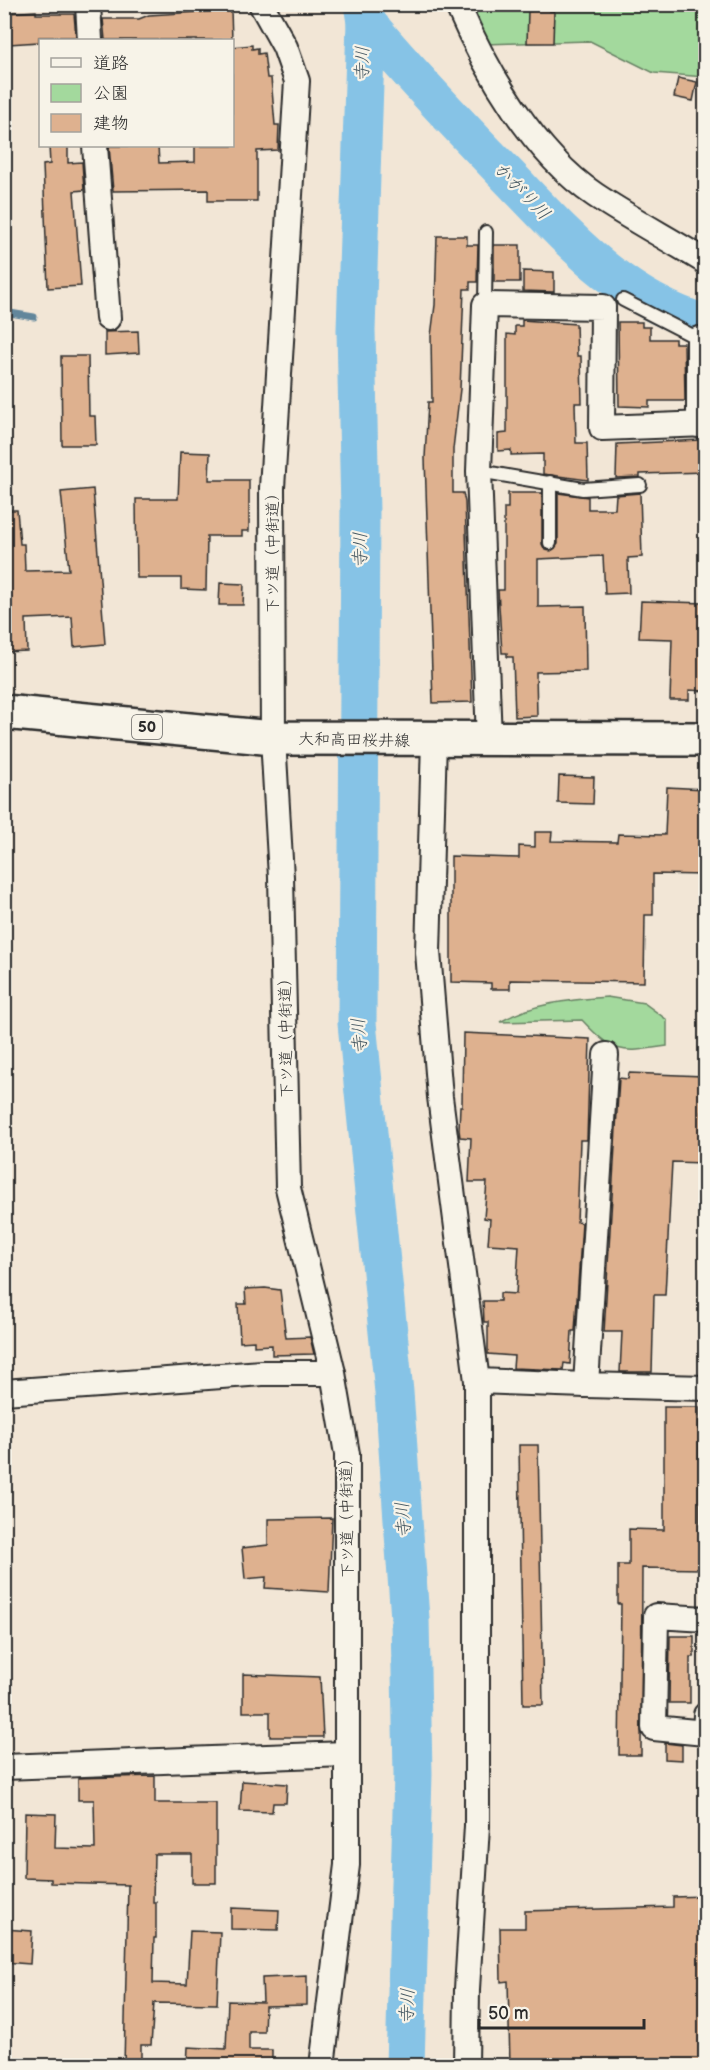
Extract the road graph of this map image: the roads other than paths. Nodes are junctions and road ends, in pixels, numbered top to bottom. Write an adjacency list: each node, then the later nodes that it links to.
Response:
1 (88, 4): 4 (street)
2 (261, 4): 18 (street, 下ツ道（中街道）)
3 (457, 4): 7 (street)
4 (90, 39)
5 (95, 147): 10 (street)
6 (486, 232): 9 (lane)
7 (705, 262)
8 (623, 300): 11 (lane)
9 (485, 305): 12 (street); 13 (street)
10 (108, 318)
11 (702, 340): 12 (street)
12 (702, 424)
13 (479, 471): 14 (lane); 21 (street)
14 (550, 483): 15 (lane); 16 (lane)
15 (640, 485)
16 (550, 543)
17 (4, 712): 18 (main road, 大和高田桜井線 / 50)
18 (282, 738): 20 (main road, 大和高田桜井線 / 50); 23 (street, 下ツ道（中街道）)
19 (705, 739): 21 (main road, 大和高田桜井線 / 50)
20 (427, 740): 21 (main road, 大和高田桜井線 / 50); 24 (street)
21 (489, 740)
22 (606, 1055): 25 (street)
23 (333, 1373): 27 (street); 30 (street, 下ツ道（中街道）)
24 (477, 1381): 25 (street); 33 (street)
25 (586, 1385): 26 (street)
26 (705, 1388)
27 (4, 1392)
28 (705, 1619): 29 (street)
29 (705, 1715)
30 (345, 1754): 31 (street); 32 (street, 下ツ道（中街道）)
31 (4, 1767)
32 (322, 2066)
33 (466, 2066)

